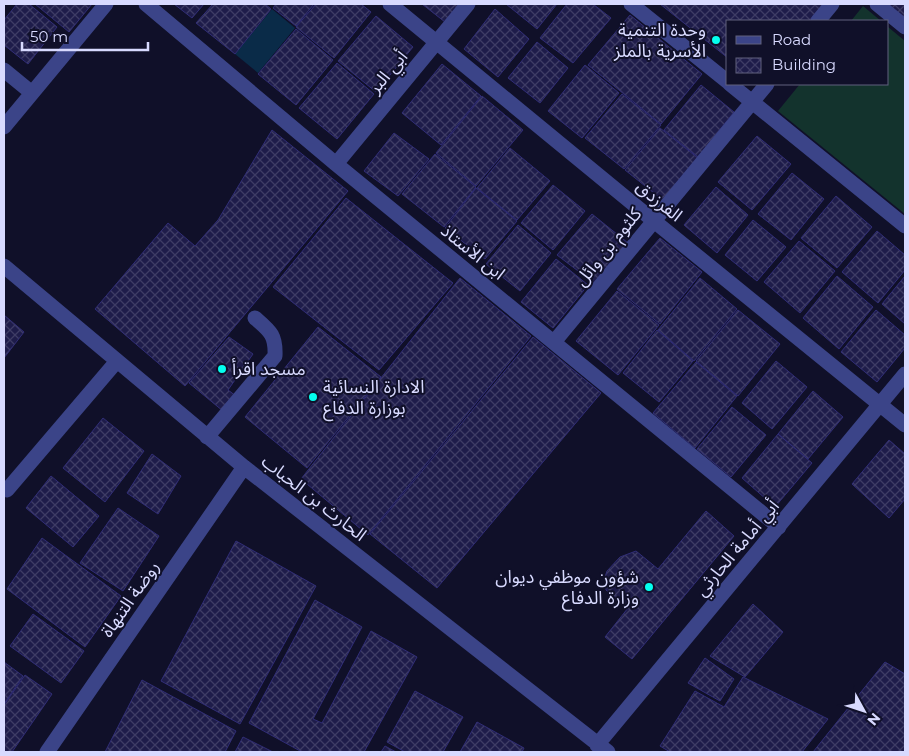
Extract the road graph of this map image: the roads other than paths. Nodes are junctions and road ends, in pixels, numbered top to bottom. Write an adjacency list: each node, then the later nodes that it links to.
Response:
1 (106, 4): 15 (street)
2 (146, 4): 18 (street, ابن الأستاذ)
3 (390, 4): 10 (street, الفرزدق)
4 (468, 4): 10 (street, أبي البر)
5 (631, 4): 12 (street)
6 (832, 4): 8 (street)
7 (877, 4): 9 (street)
8 (819, 20)
9 (905, 27)
10 (437, 42): 18 (street, أبي البر); 19 (street, الفرزدق)
11 (4, 70): 15 (street)
12 (726, 81)
13 (731, 85): 16 (street)
14 (766, 85): 16 (street, كلثوم بن وائل)
15 (32, 93): 17 (street)
16 (752, 102): 19 (street, كلثوم بن وائل); 20 (street)
17 (4, 127)
18 (336, 164): 23 (street, ابن الأستاذ)
19 (654, 221): 23 (street, كلثوم بن وائل); 26 (street, الفرزدق)
20 (905, 226)
21 (4, 266): 24 (street, الحارث بن الحباب)
22 (255, 318): 28 (street)
23 (554, 342): 31 (street, ابن الأستاذ)
24 (117, 361): 28 (street, الحارث بن الحباب); 30 (street)
25 (905, 374): 26 (street, أبي أمامة الحارثي)
26 (880, 404): 27 (street, الفرزدق); 31 (street, أبي أمامة الحارثي)
27 (905, 425)
28 (207, 437): 29 (street, الحارث بن الحباب)
29 (244, 467): 32 (street, الحارث بن الحباب); 33 (street, روضة التنهاة)
30 (7, 490)
31 (779, 527): 32 (street, أبي أمامة الحارثي)
32 (602, 748)
33 (47, 752)

